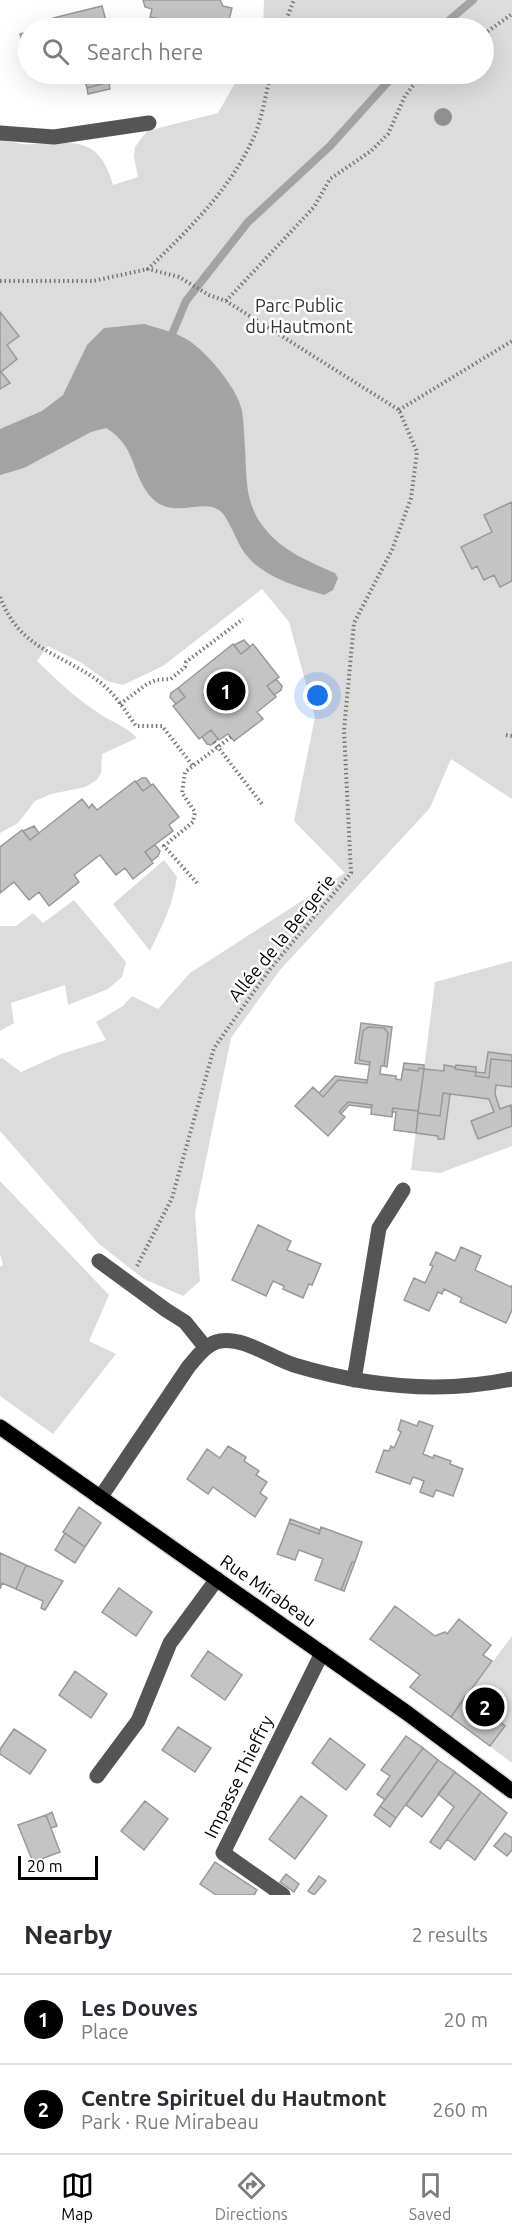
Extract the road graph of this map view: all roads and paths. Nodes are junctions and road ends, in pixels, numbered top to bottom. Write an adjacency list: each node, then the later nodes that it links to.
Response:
1 (294, 0): 3 (path)
2 (512, 14): 4 (path)
3 (287, 18)
4 (494, 26)
5 (268, 84): 9 (path)
6 (414, 84): 11 (path)
7 (149, 123): 8 (street)
8 (0, 133)
9 (148, 269): 10 (path); 11 (path)
10 (0, 281)
11 (226, 301): 13 (path)
12 (512, 340): 13 (path)
13 (399, 410): 27 (path, Allée de la Bergerie)
14 (0, 597): 16 (path)
15 (243, 619): 16 (path)
16 (120, 704): 22 (path)
17 (506, 735): 18 (path)
18 (512, 736)
19 (231, 737): 21 (path)
20 (214, 742): 21 (path)
21 (218, 747): 22 (path); 23 (path)
22 (193, 766): 24 (path)
23 (262, 804)
24 (197, 884)
25 (403, 1190): 30 (street)
26 (99, 1261): 27 (street)
27 (129, 1283): 28 (street)
28 (206, 1348): 30 (street); 32 (street)
29 (512, 1378): 30 (street)
30 (354, 1380)
31 (0, 1427): 32 (main road, Rue Mirabeau)
32 (100, 1498): 33 (main road, Rue Mirabeau)
33 (217, 1579): 34 (main road, Rue Mirabeau); 35 (street)
34 (322, 1653): 36 (main road, Rue Mirabeau); 37 (street, Impasse Thieffry)
35 (97, 1776)
36 (512, 1791)
37 (283, 1895)

